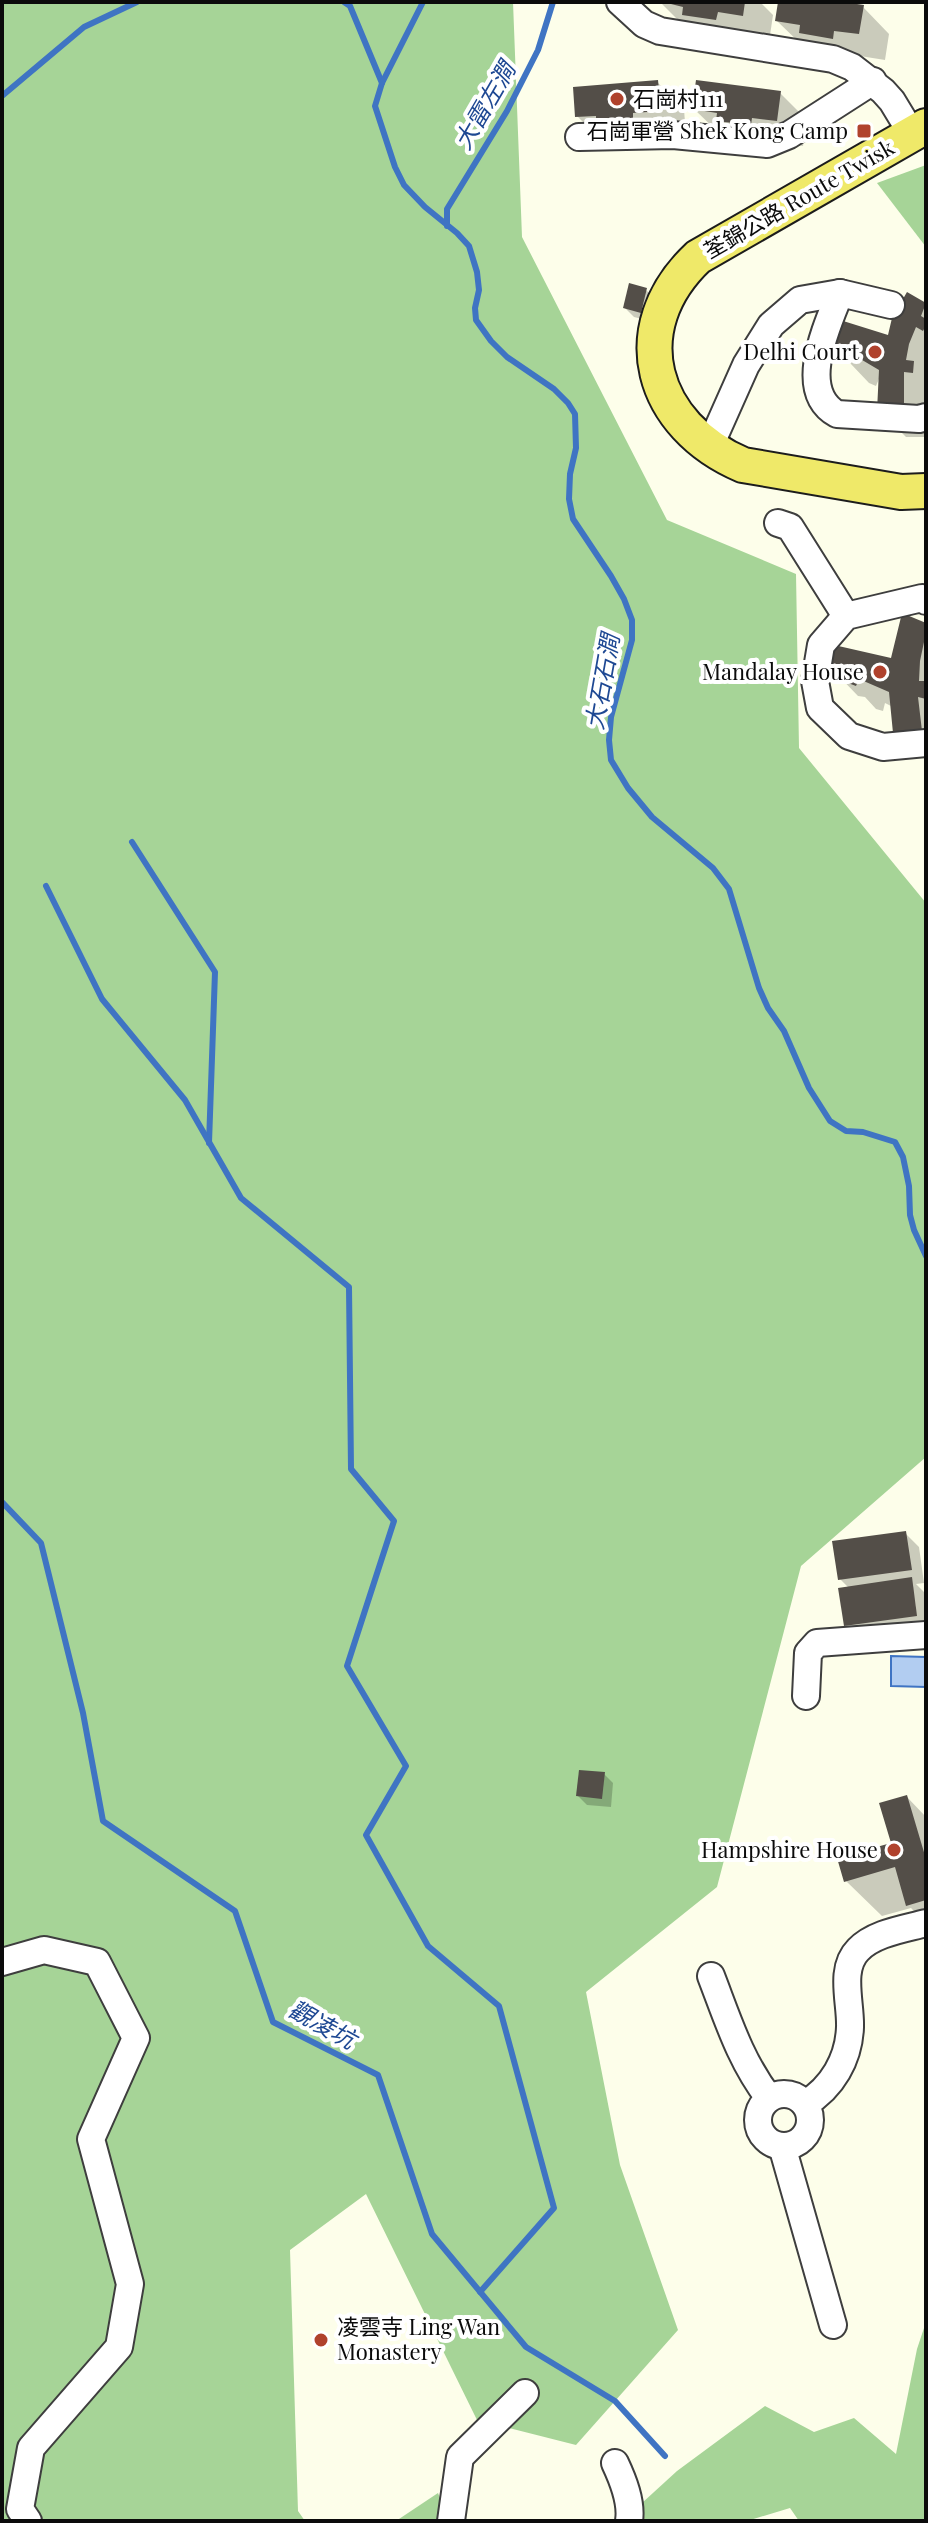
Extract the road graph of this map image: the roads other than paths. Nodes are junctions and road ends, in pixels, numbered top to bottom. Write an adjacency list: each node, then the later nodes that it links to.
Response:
1 (620, 2): 2 (lane)
2 (873, 81): 3 (lane); 4 (lane)
3 (919, 130): 8 (main road, 荃錦公路 Route Twisk)
4 (579, 137)
5 (840, 293): 6 (lane); 7 (lane); 8 (lane)
6 (891, 305)
7 (926, 417)
8 (709, 448): 9 (main road, 荃錦公路 Route Twisk)
9 (926, 490)
10 (778, 523): 12 (lane)
11 (926, 601): 12 (lane)
12 (846, 616): 13 (lane)
13 (926, 743)
14 (926, 1635): 15 (lane)
15 (806, 1696)
16 (926, 1923): 20 (lane)
17 (2, 1962): 25 (lane)
18 (711, 1976): 19 (lane)
19 (769, 2098): 20 (lane); 21 (lane)
20 (805, 2104): 21 (lane)
21 (782, 2146): 22 (lane)
22 (833, 2325)
23 (525, 2393): 26 (lane)
24 (615, 2463): 27 (lane)
25 (28, 2521)
26 (451, 2521)
27 (629, 2521)

